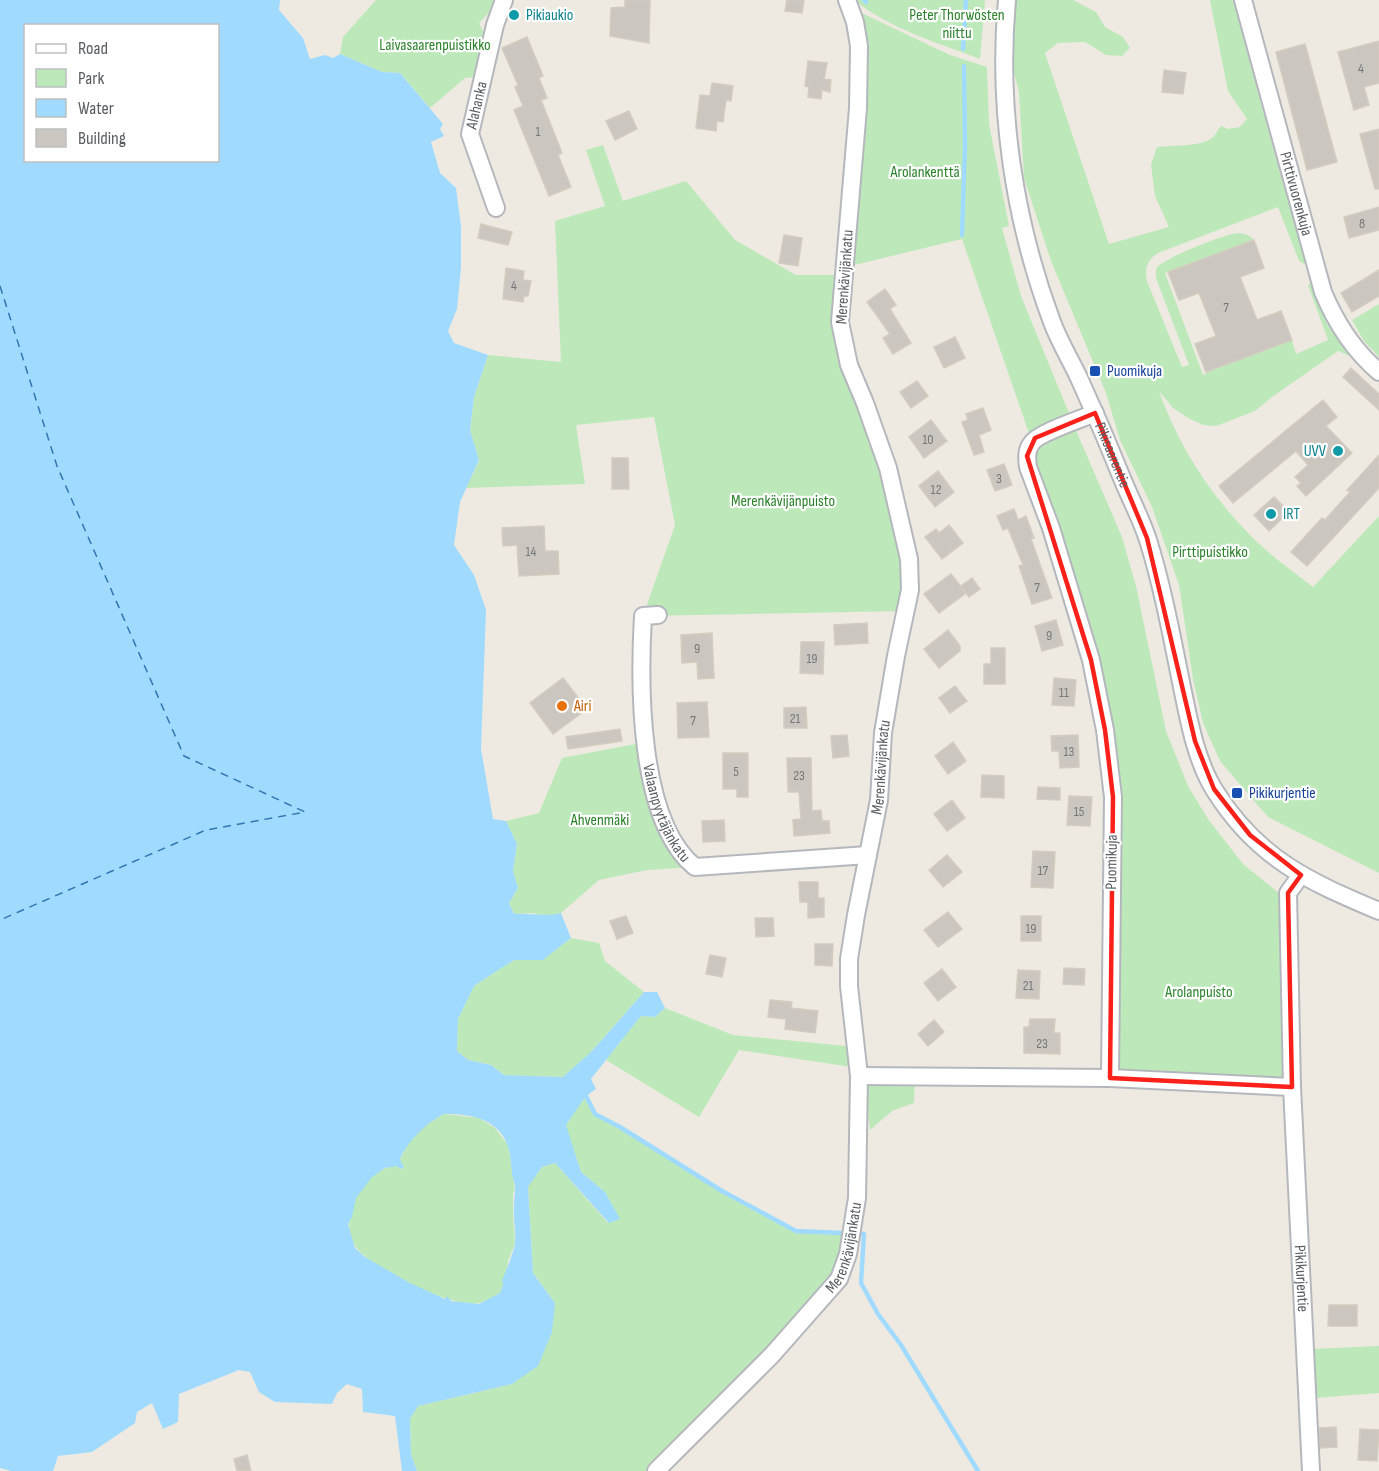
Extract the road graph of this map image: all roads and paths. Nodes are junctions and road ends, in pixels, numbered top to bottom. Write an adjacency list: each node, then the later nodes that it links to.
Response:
1 (504, 0): 5 (street, Alahanka)
2 (847, 0): 9 (street, Merenkävijänkatu)
3 (1007, 0): 7 (street, Pikisaarentie)
4 (1243, 0): 6 (street, Pirttivuorenkuja)
5 (496, 208)
6 (1379, 372)
7 (1095, 413): 10 (street, Pikisaarentie); 13 (street, Puomikuja)
8 (650, 616): 9 (street, Valaanpyytäjänkatu)
9 (868, 855): 12 (street, Merenkävijänkatu)
10 (1301, 875): 11 (street, Pikisaarentie); 14 (street, Pikikurjentie)
11 (1379, 911)
12 (859, 1076): 13 (street); 15 (street, Merenkävijänkatu)
13 (1110, 1078): 14 (street)
14 (1292, 1087): 16 (street, Pikikurjentie)
15 (656, 1471)
16 (1311, 1471)

